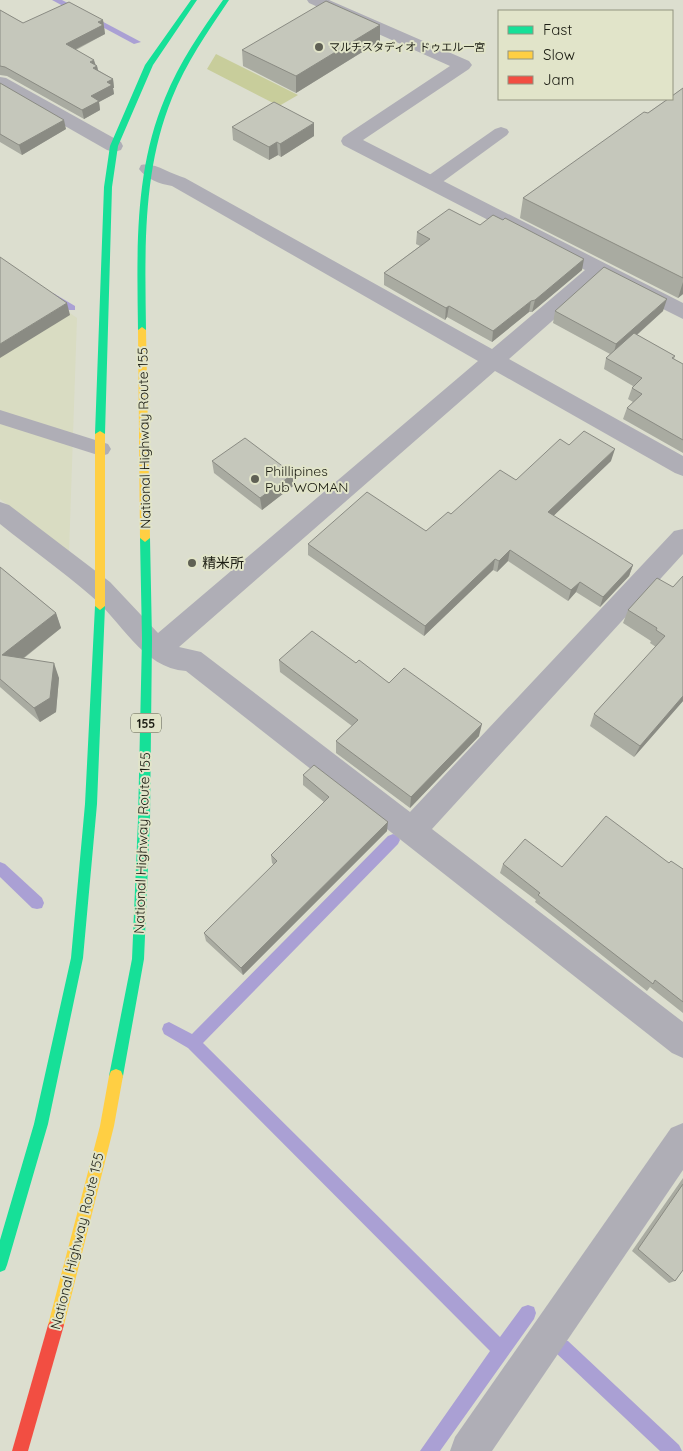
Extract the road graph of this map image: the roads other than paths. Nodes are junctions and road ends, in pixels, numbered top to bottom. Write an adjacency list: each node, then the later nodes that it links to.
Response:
1 (194, 0): 6 (highway)
2 (226, 0): 7 (highway, National Highway Route 155 / 155)
3 (315, 0): 8 (street)
4 (0, 82): 6 (street)
5 (501, 132): 8 (lane)
6 (114, 146): 13 (highway)
7 (148, 169): 11 (street); 18 (highway, National Highway Route 155 / 155)
8 (431, 182): 9 (street)
9 (599, 269): 10 (street); 11 (street)
10 (683, 312)
11 (493, 360): 14 (street); 18 (street)
12 (0, 417): 13 (lane)
13 (101, 450): 17 (highway)
14 (683, 467)
15 (0, 511): 17 (street)
16 (683, 538): 19 (street)
17 (101, 589): 18 (street); 22 (highway)
18 (153, 644): 19 (street); 23 (highway, National Highway Route 155 / 155)
19 (412, 830): 20 (street)
20 (683, 1042)
21 (683, 1140): 24 (street)
22 (0, 1265)
23 (20, 1451)
24 (469, 1451)

